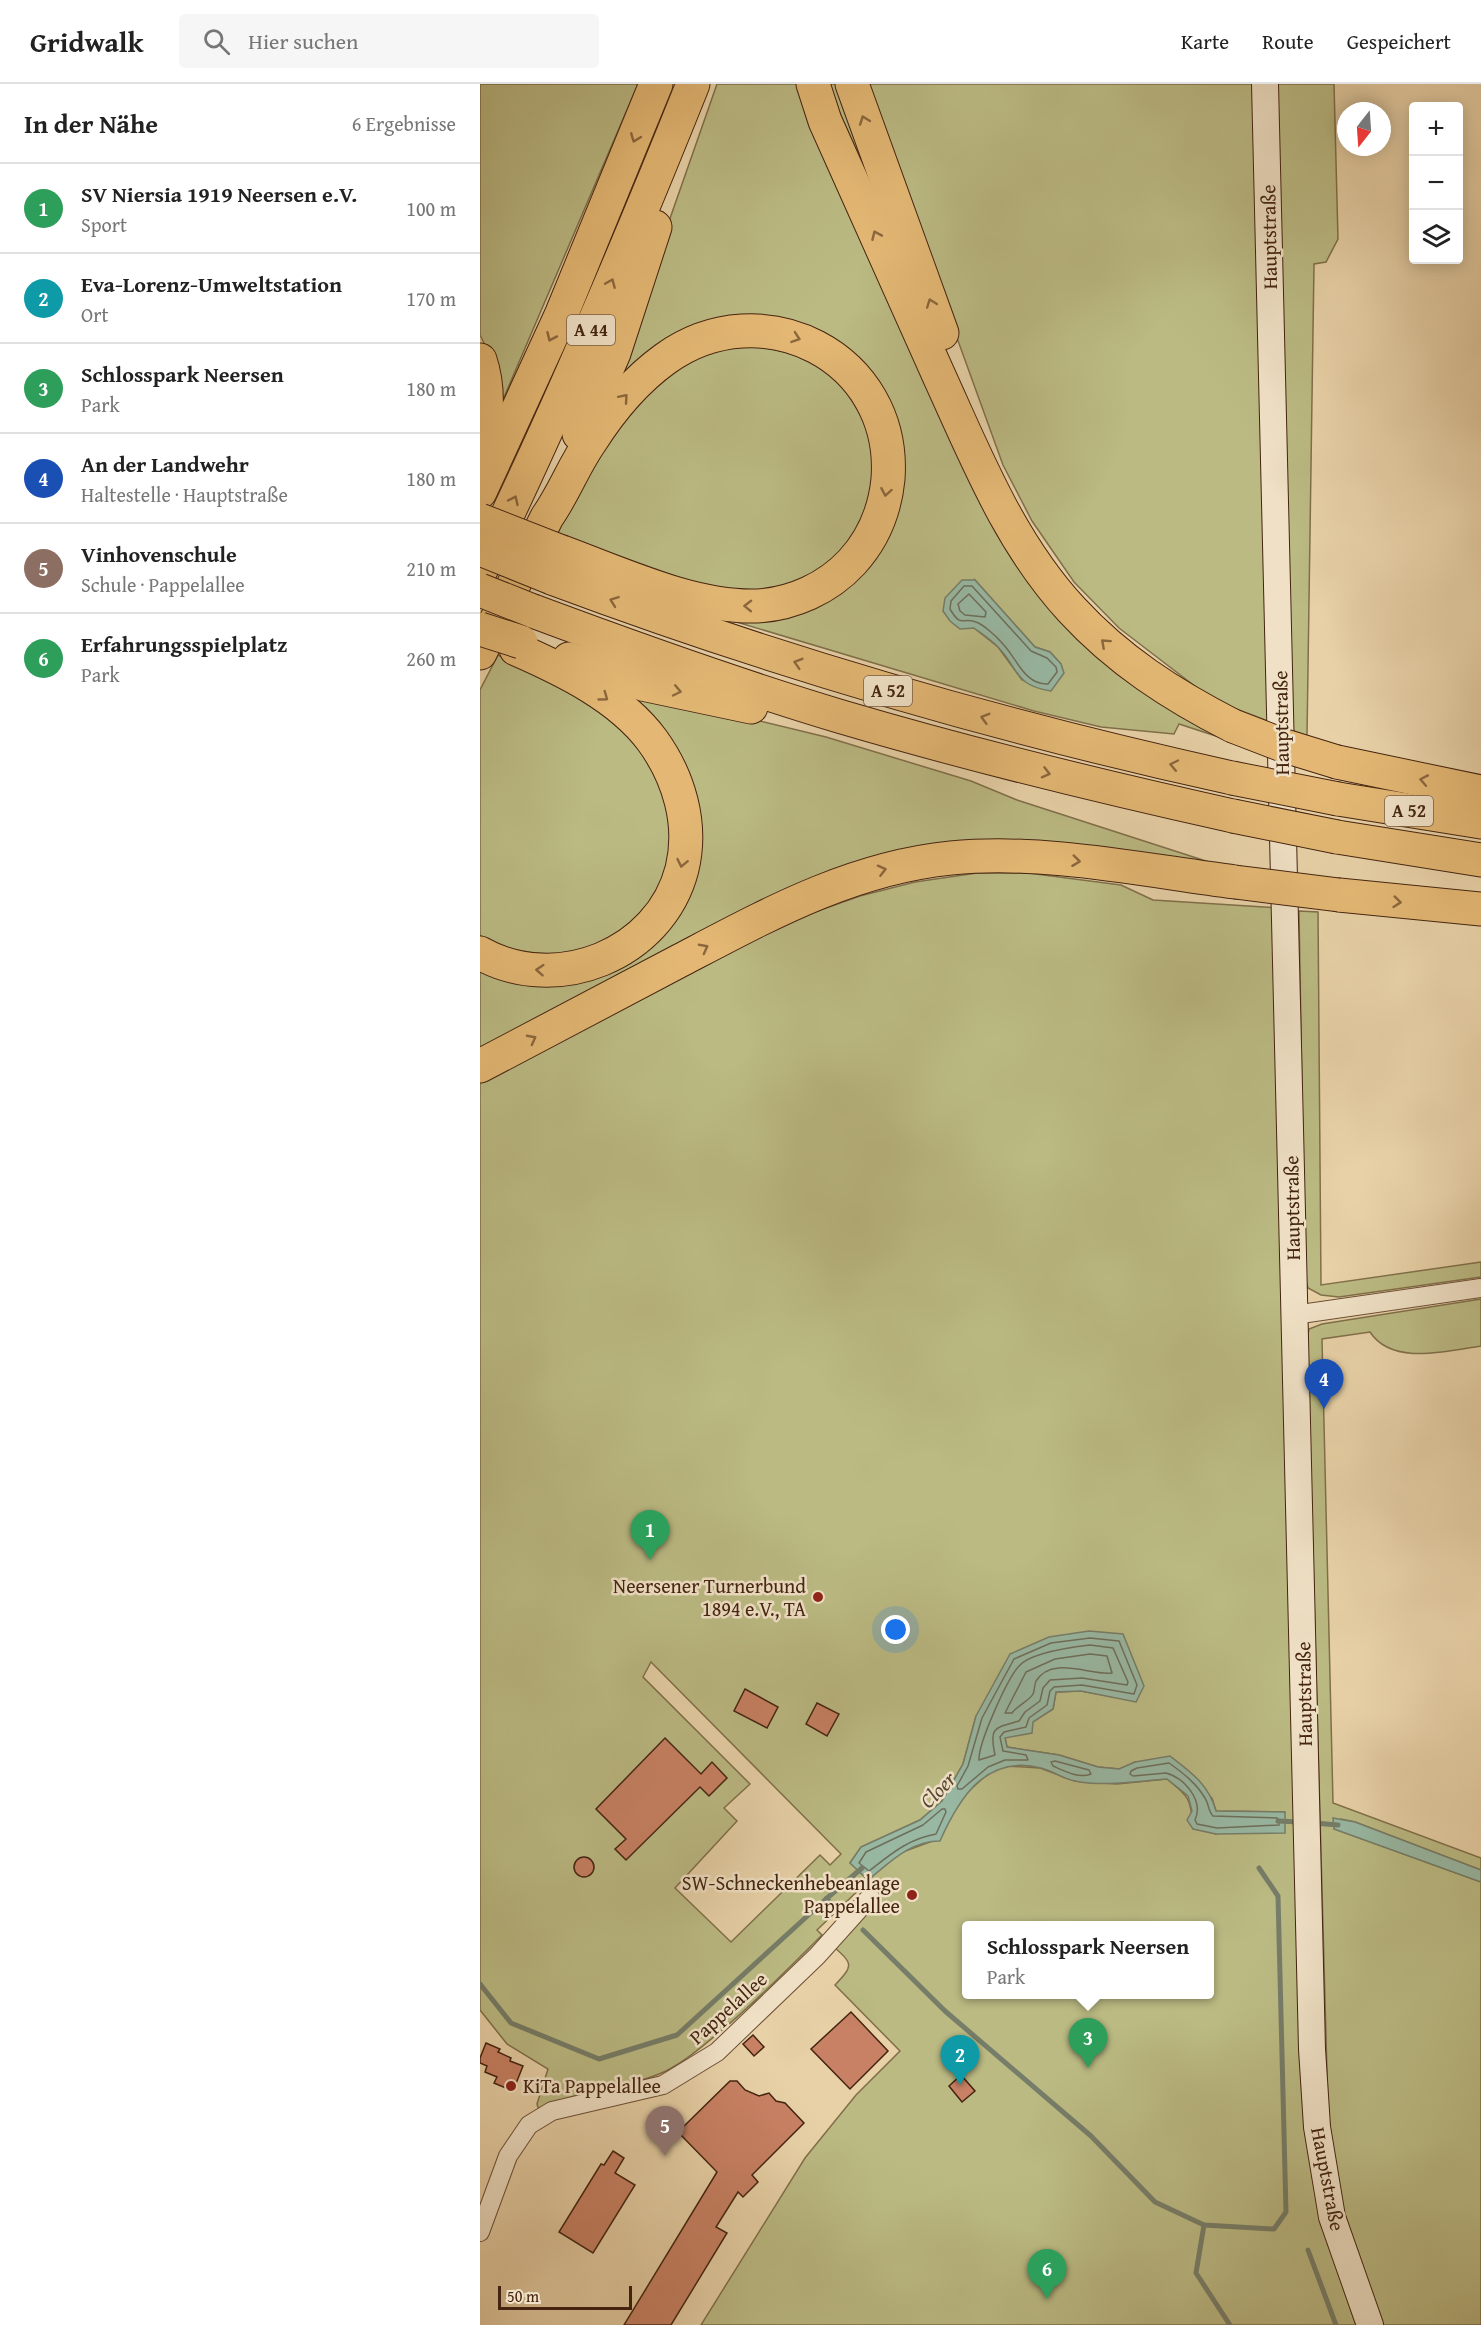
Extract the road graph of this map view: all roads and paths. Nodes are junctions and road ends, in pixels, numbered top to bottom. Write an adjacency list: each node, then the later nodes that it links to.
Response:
1 (656, 84): 11 (highway, A 44, one-way to 11)
2 (693, 84): 17 (highway, A 44, one-way to 2)
3 (706, 84): 12 (highway)
4 (803, 84): 8 (highway)
5 (813, 84): 8 (highway)
6 (852, 84): 15 (highway, one-way to 6)
7 (1265, 84): 30 (street, Hauptstraße)
8 (825, 121): 15 (highway, one-way to 8)
9 (480, 360): 10 (highway)
10 (480, 452)
11 (480, 492)
12 (547, 517): 16 (highway, one-way to 16); 21 (highway)
13 (480, 520): 16 (highway, bridge)
14 (480, 549): 16 (highway, A 52, bridge)
15 (1028, 553): 23 (highway, one-way to 15, bridge)
16 (557, 565): 24 (highway, A 52, one-way to 16, bridge)
17 (480, 572)
18 (480, 590): 22 (highway, A 52, bridge)
19 (480, 630): 20 (highway, bridge)
20 (519, 646): 22 (highway, one-way to 22); 27 (highway, one-way to 27)
21 (480, 653)
22 (888, 730): 25 (highway, A 52, one-way to 25, bridge)
23 (1481, 792)
24 (1481, 822)
25 (1481, 861)
26 (1481, 909): 28 (highway, one-way to 26, bridge)
27 (480, 953)
28 (480, 1066)
29 (1481, 1288): 30 (street)
30 (1294, 1315): 33 (street, Hauptstraße)
31 (870, 1897): 32 (street, Pappelallee)
32 (480, 2232)
33 (1370, 2325)

